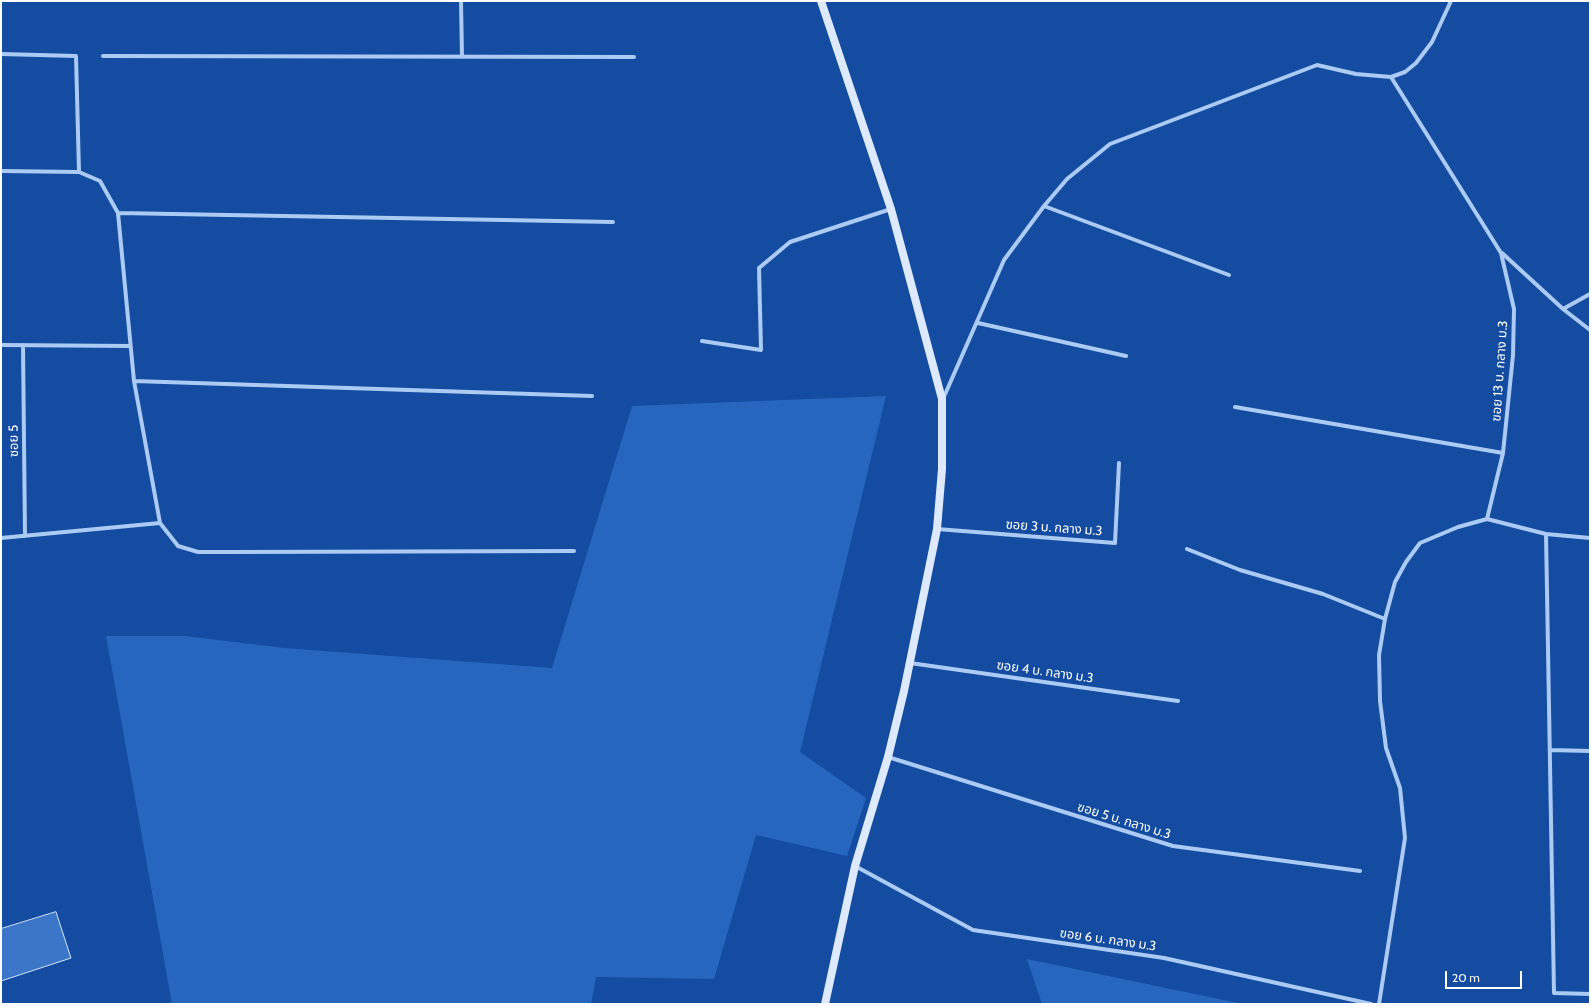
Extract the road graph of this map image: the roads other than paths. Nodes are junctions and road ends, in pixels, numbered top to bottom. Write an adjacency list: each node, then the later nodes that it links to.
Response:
1 (461, 1): 6 (street)
2 (821, 1): 12 (street)
3 (1451, 1): 8 (street)
4 (1, 54): 10 (street)
5 (103, 56): 6 (street)
6 (462, 57): 7 (street)
7 (634, 57)
8 (1391, 77): 11 (street); 15 (street, ฃอย 13 บ. กลาง ม.3)
9 (1, 171): 10 (street)
10 (79, 172): 13 (street)
11 (1044, 206): 16 (street); 19 (street)
12 (891, 209): 21 (street); 28 (street)
13 (118, 213): 14 (street); 24 (street)
14 (613, 222)
15 (1501, 253): 18 (street); 30 (street, ฃอย 13 บ. กลาง ม.3)
16 (1229, 275)
17 (1590, 294): 18 (street)
18 (1563, 309): 20 (street)
19 (978, 323): 25 (street); 28 (street)
20 (1590, 330)
21 (702, 341)
22 (1, 345): 23 (street)
23 (23, 345): 24 (street); 36 (street, ซอย 5)
24 (130, 346): 26 (street)
25 (1126, 356)
26 (134, 381): 27 (street); 33 (street)
27 (592, 396)
28 (942, 399): 34 (street)
29 (1235, 406): 30 (street)
30 (1503, 453): 32 (street, ฃอย 13 บ. กลาง ม.3)
31 (1119, 463): 34 (street, ฃอย 3 บ. กลาง ม.3)
32 (1486, 519): 35 (street); 41 (street)
33 (160, 523): 36 (street); 40 (street)
34 (937, 529): 42 (street)
35 (1546, 534): 38 (street); 44 (street)
36 (24, 536): 37 (street)
37 (1, 538)
38 (1590, 538)
39 (1187, 549): 41 (street)
40 (574, 551)
41 (1385, 619): 52 (street)
42 (909, 663): 43 (street, ฃอย 4 บ. กลาง ม.3); 46 (street)
43 (1178, 701)
44 (1550, 750): 45 (street); 49 (street)
45 (1590, 751)
46 (888, 757): 47 (street); 48 (street, ฃอย 5 บ. กลาง ม.3)
47 (855, 866): 50 (street); 51 (street, ฃอย 6 บ. กลาง ม.3)
48 (1360, 871)
49 (1590, 994)
50 (825, 1004)
51 (1371, 1004)
52 (1379, 1004)

